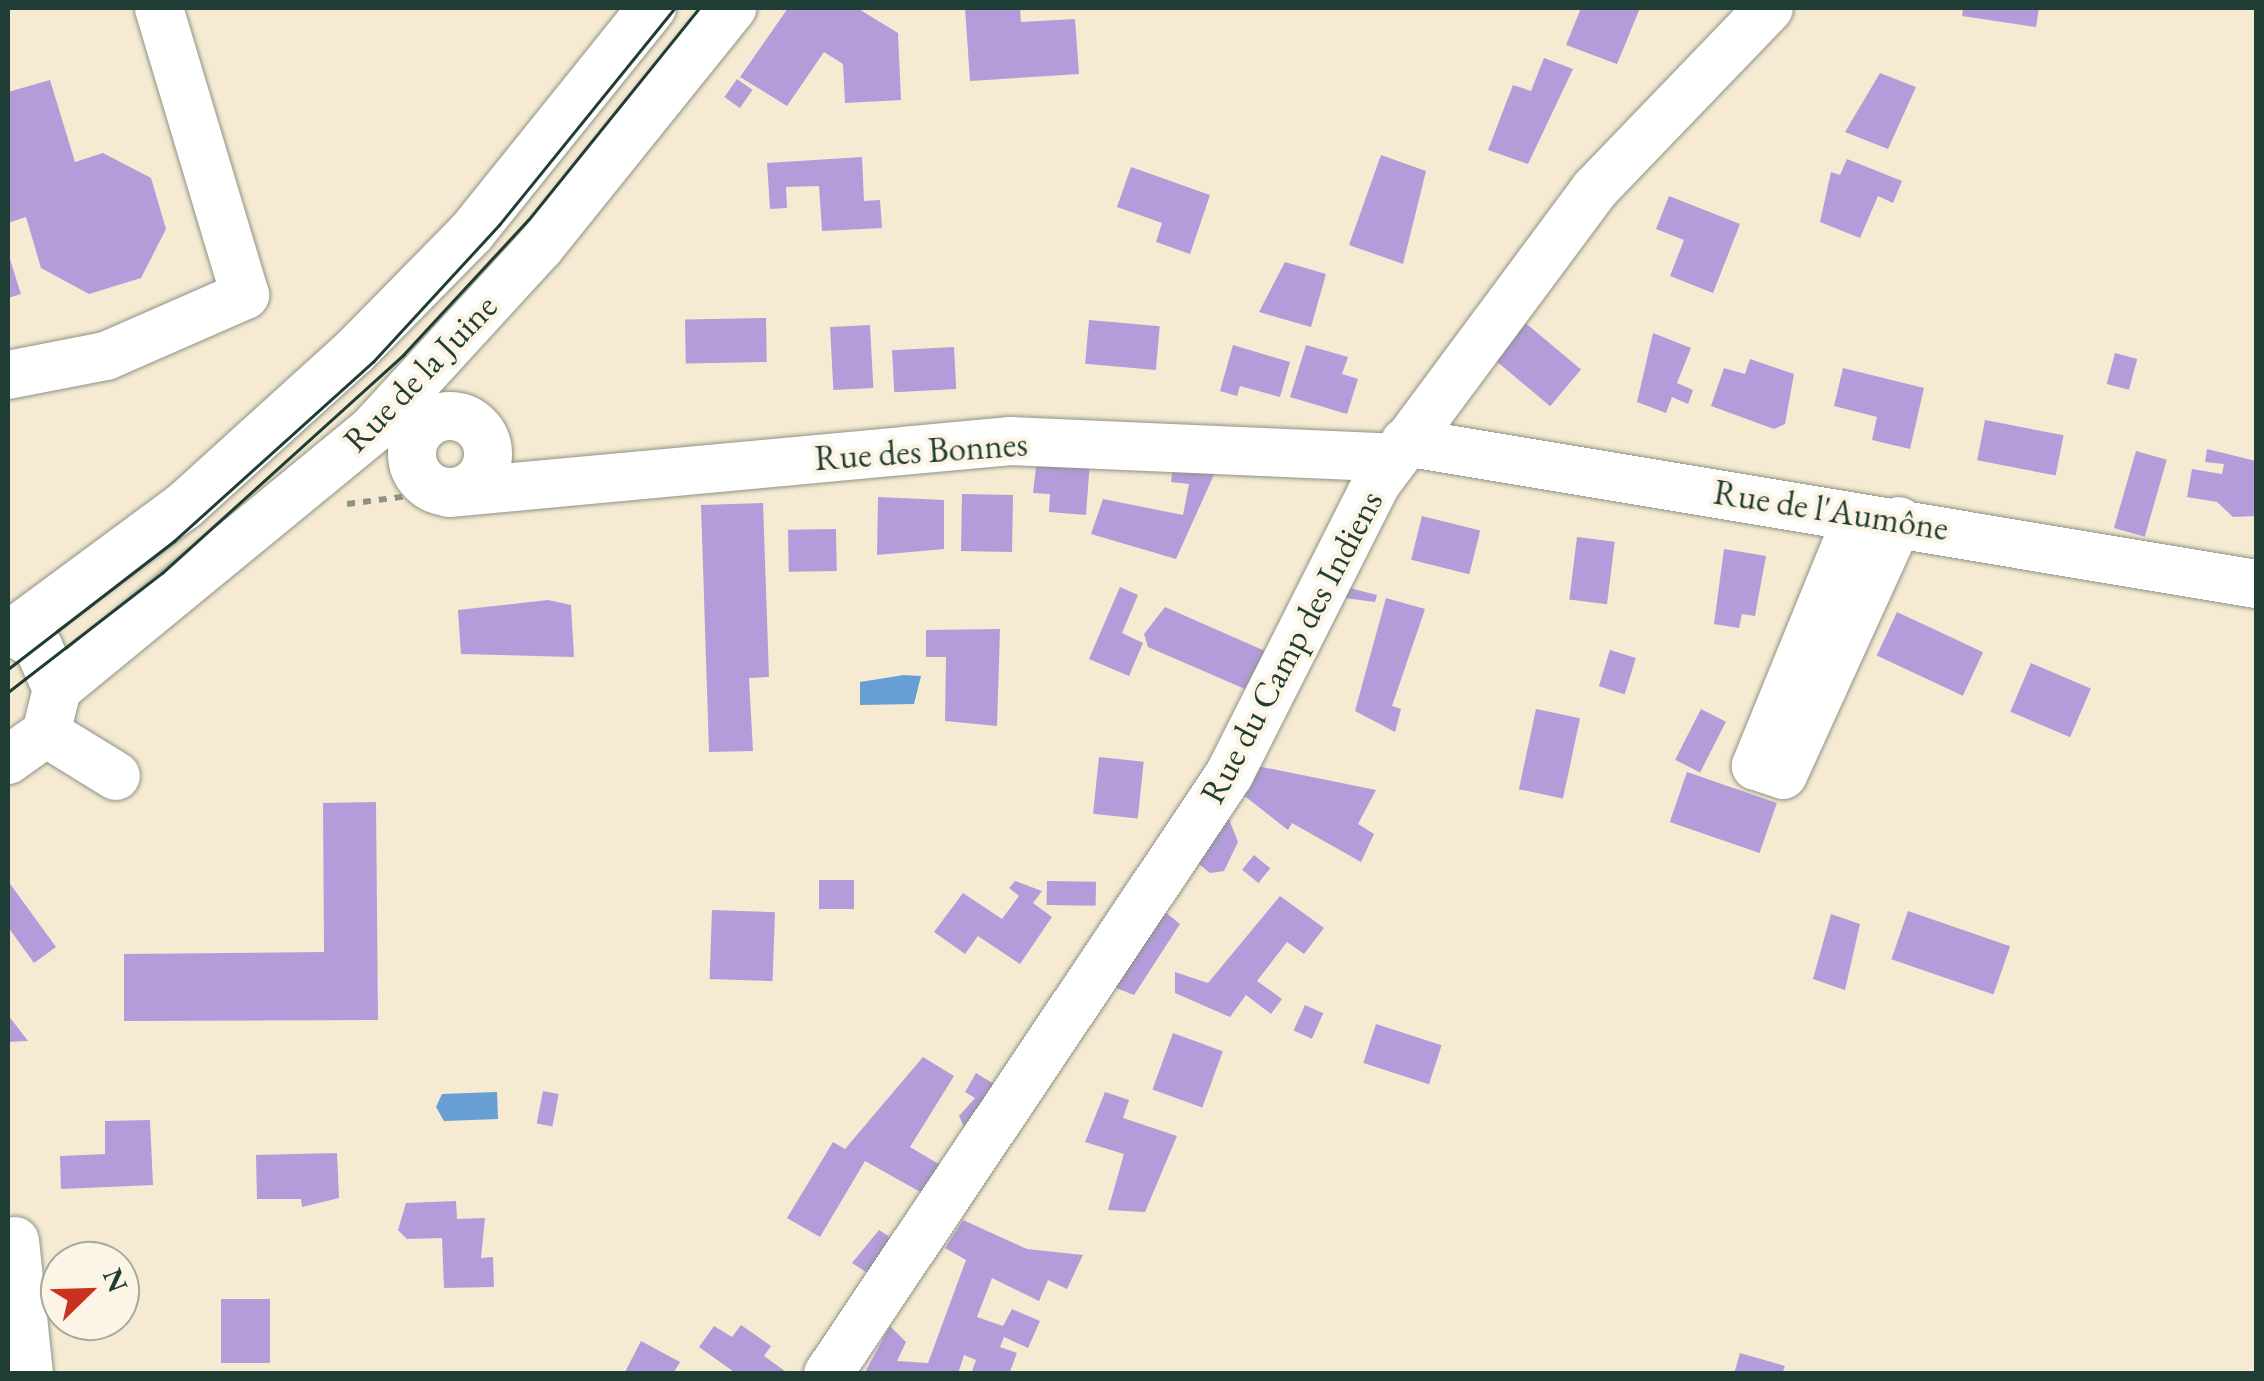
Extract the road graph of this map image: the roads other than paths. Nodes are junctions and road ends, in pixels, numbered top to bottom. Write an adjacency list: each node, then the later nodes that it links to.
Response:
1 (159, 8): 5 (street)
2 (652, 8): 9 (street, Rue de la Juine)
3 (732, 8): 10 (street, Rue de la Juine)
4 (1769, 8): 6 (street, Rue du Camp des Indiens)
5 (8, 375)
6 (1400, 450): 7 (street, Rue des Bonnes); 8 (street, Rue de l'Aumône); 15 (street, Rue du Camp des Indiens)
7 (442, 491)
8 (2256, 584)
9 (11, 630): 10 (street, Rue de la Juine)
10 (52, 711): 11 (street, Rue de la Juine); 12 (street)
11 (8, 760)
12 (116, 776)
13 (16, 1241): 14 (street)
14 (28, 1374)
15 (828, 1374)

